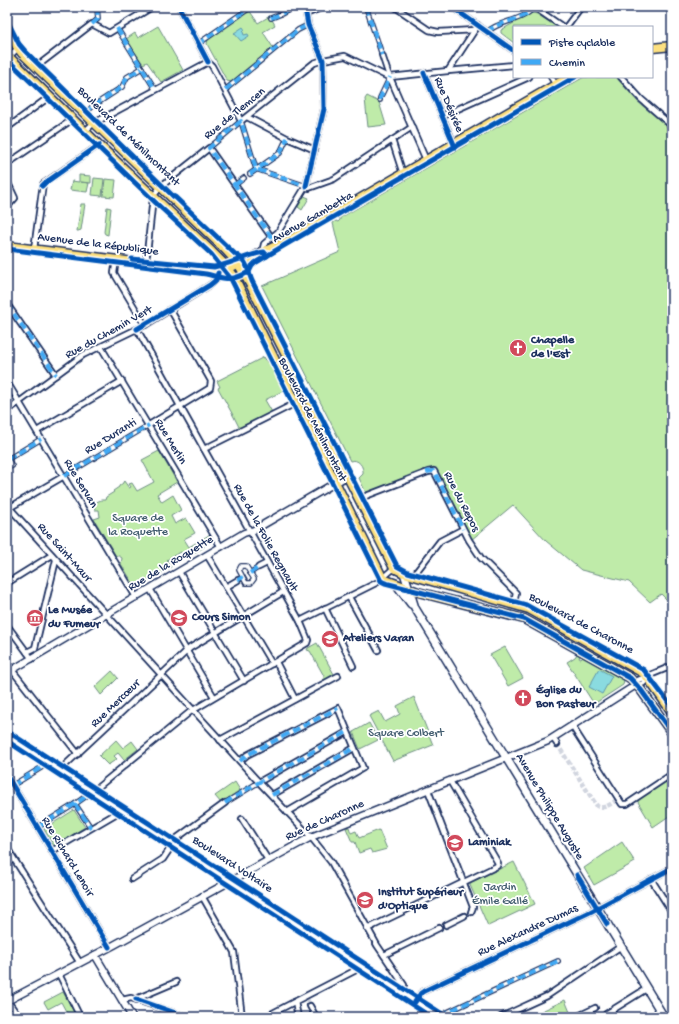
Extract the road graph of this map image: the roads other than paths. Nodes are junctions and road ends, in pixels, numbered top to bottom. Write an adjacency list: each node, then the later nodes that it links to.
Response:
1 (97, 7): 15 (street)
2 (152, 7): 20 (street)
3 (179, 7): 23 (street)
4 (251, 7): 23 (street)
5 (294, 7): 14 (street)
6 (305, 7): 13 (street)
7 (323, 7): 13 (street)
8 (366, 7): 28 (street)
9 (395, 7): 21 (street)
10 (452, 7): 21 (street)
11 (534, 7): 17 (street); 22 (street)
12 (581, 7): 18 (street)
13 (306, 14): 16 (street)
14 (271, 18)
15 (92, 24): 20 (street); 33 (street)
16 (308, 25): 30 (street); 44 (street)
17 (562, 26)
18 (567, 26)
19 (7, 28): 25 (main road, Boulevard de Ménilmontant)
20 (117, 28): 34 (street)
21 (477, 28): 22 (street); 35 (street)
22 (488, 32): 27 (street)
23 (198, 44): 31 (street)
24 (672, 46): 26 (main road)
25 (18, 48): 29 (street, Boulevard de Ménilmontant); 33 (main road, Boulevard de Ménilmontant)
26 (653, 48)
27 (513, 50)
28 (382, 55): 37 (street)
29 (8, 56): 45 (main road, Boulevard de Ménilmontant)
30 (323, 60): 37 (street, Rue de Tlemcen); 49 (street, Rue de Tlemcen); 62 (street)
31 (208, 62): 44 (street); 52 (street)
32 (513, 66): 35 (street)
33 (36, 67): 47 (main road, Boulevard de Ménilmontant)
34 (142, 68): 43 (street); 47 (street)
35 (448, 72): 36 (street)
36 (424, 74): 37 (street); 48 (street, Rue Désirée)
37 (390, 77): 46 (street); 54 (street)
38 (527, 78): 48 (street)
39 (552, 78): 42 (street)
40 (567, 78): 42 (main road, Avenue Gambetta)
41 (622, 78): 53 (street)
42 (556, 85): 59 (main road, Avenue Gambetta)
43 (155, 89)
44 (225, 90): 51 (street)
45 (49, 97): 50 (main road, Boulevard de Ménilmontant); 55 (street)
46 (380, 100)
47 (85, 114): 52 (main road, Boulevard de Ménilmontant)
48 (442, 116): 59 (street, Rue Désirée)
49 (247, 118): 51 (street, Rue de Tlemcen); 57 (street)
50 (72, 119): 56 (main road, Boulevard de Ménilmontant); 64 (street)
51 (241, 122): 61 (street, Rue de Tlemcen); 65 (street)
52 (94, 123): 56 (street, Boulevard de Ménilmontant); 72 (main road, Boulevard de Ménilmontant)
53 (672, 126)
54 (412, 127): 58 (street); 63 (street)
55 (7, 128)
56 (85, 131): 60 (main road, Boulevard de Ménilmontant)
57 (287, 138): 62 (street); 65 (street)
58 (392, 140): 67 (street); 71 (street)
59 (454, 144): 63 (main road, Avenue Gambetta)
60 (99, 145): 73 (main road, Boulevard de Ménilmontant); 77 (street)
61 (209, 148): 70 (street); 72 (street, Rue de Tlemcen)
62 (315, 150): 71 (street)
63 (426, 160): 67 (main road, Avenue Gambetta)
64 (7, 164)
65 (256, 169): 66 (street); 71 (street)
66 (250, 174)
67 (403, 174): 78 (main road, Avenue Gambetta)
68 (244, 178): 70 (street)
69 (7, 181): 74 (street)
70 (235, 185): 75 (street)
71 (306, 186): 75 (street)
72 (160, 187): 73 (street, Rue de Tlemcen); 81 (main road, Boulevard de Ménilmontant)
73 (154, 196): 80 (street); 82 (main road, Boulevard de Ménilmontant)
74 (7, 207)
75 (272, 238): 78 (street)
76 (7, 246): 77 (main road, Avenue de la République)
77 (34, 249): 79 (main road, Avenue de la République)
78 (261, 253): 81 (main road); 83 (main road)
79 (116, 260): 80 (main road, Avenue de la République); 88 (street)
80 (146, 263): 84 (main road, Avenue de la République)
81 (238, 263): 82 (main road); 83 (main road, Boulevard de Ménilmontant)
82 (228, 268): 84 (main road); 85 (main road, Boulevard de Ménilmontant)
83 (243, 271): 85 (main road); 94 (main road, Boulevard de Ménilmontant)
84 (218, 273): 85 (main road, Avenue de la République); 87 (street, Rue du Chemin Vert)
85 (233, 275): 96 (main road, Boulevard de Ménilmontant)
86 (7, 304): 91 (street)
87 (170, 310): 88 (street, Rue du Chemin Vert); 97 (street, Rue Duranti)
88 (145, 325): 89 (street, Rue du Chemin Vert)
89 (137, 329): 90 (street, Rue du Chemin Vert); 97 (street, Rue de la Folie Regnault)
90 (101, 347): 91 (street, Rue du Chemin Vert); 92 (street, Rue Merlin)
91 (56, 375): 95 (street, Rue du Chemin Vert)
92 (122, 381): 99 (street, Rue Merlin); 100 (street)
93 (7, 382): 95 (street, Rue Servan)
94 (307, 398): 96 (main road, Boulevard de Ménilmontant); 106 (main road, Boulevard de Ménilmontant)
95 (19, 402): 98 (street, Rue du Chemin Vert); 100 (street, Rue Servan)
96 (296, 403): 102 (street); 107 (main road, Boulevard de Ménilmontant)
97 (180, 407): 99 (street, Rue Duranti); 102 (street, Rue de la Folie Regnault)
98 (7, 411)
99 (149, 426): 105 (street, Rue Duranti); 112 (street, Rue Merlin)
100 (37, 431): 101 (street, Rue Servan)
101 (42, 439): 103 (street); 105 (street, Rue Servan)
102 (204, 449): 111 (street, Rue de la Folie Regnault)
103 (7, 458): 104 (street)
104 (12, 466)
105 (64, 476): 109 (street, Rue Duranti); 132 (street, Rue Servan)
106 (347, 476): 107 (street, Rue de la Roquette); 108 (main road, Boulevard de Ménilmontant)
107 (335, 482): 111 (street, Rue de la Roquette); 124 (main road, Boulevard de Ménilmontant)
108 (358, 500): 110 (street, Rue du Repos); 118 (main road, Boulevard de Ménilmontant)
109 (8, 507): 114 (street, Rue Saint-Maur)
110 (463, 529): 122 (street); 134 (street, Rue du Repos)
111 (249, 531): 112 (street, Rue de la Roquette); 116 (street, Rue de la Folie Regnault)
112 (221, 547): 113 (street, Rue de la Roquette)
113 (207, 555): 119 (street, Rue de la Roquette); 128 (street)
114 (52, 556): 115 (street, Rue Saint-Maur); 126 (street)
115 (56, 560): 138 (street, Rue Saint-Maur); 144 (street)
116 (267, 563): 117 (street); 131 (street, Rue de la Folie Regnault)
117 (259, 568): 120 (street)
118 (394, 568): 121 (main road, Boulevard de Charonne); 124 (street)
119 (179, 572): 130 (street, Rue de la Roquette); 143 (street)
120 (250, 573): 123 (street); 123 (street)
121 (404, 573): 122 (main road, Boulevard de Charonne); 129 (main road, Avenue Philippe Auguste)
122 (413, 576): 134 (main road, Boulevard de Charonne)
123 (243, 577): 125 (street)
124 (384, 579): 127 (main road, Boulevard de Charonne); 133 (street)
125 (238, 580): 128 (street)
126 (7, 583)
127 (396, 584): 129 (main road, Boulevard de Charonne); 136 (main road, Avenue Philippe Auguste)
128 (226, 587): 139 (street)
129 (408, 587): 136 (main road, Avenue Philippe Auguste); 140 (main road, Boulevard de Charonne)
130 (150, 590): 132 (street, Rue de la Roquette); 146 (street)
131 (283, 592): 139 (street, Rue Mercœur); 141 (street, Rue de la Folie Regnault)
132 (136, 597): 138 (street, Rue de la Roquette)
133 (349, 597): 135 (street); 145 (street)
134 (514, 604): 137 (main road, Boulevard de Charonne)
135 (325, 608): 141 (street); 151 (street)
136 (415, 608): 170 (main road, Avenue Philippe Auguste)
137 (529, 609): 140 (main road, Boulevard de Charonne); 156 (main road, Boulevard de Charonne)
138 (106, 615): 148 (street, Rue de la Roquette); 154 (street, Rue Saint-Maur)
139 (243, 616): 143 (street, Rue Mercœur); 150 (street)
140 (524, 619): 158 (main road, Boulevard de Charonne)
141 (300, 621): 150 (street, Rue de la Folie Regnault)
142 (7, 625): 147 (street)
143 (214, 633): 146 (street, Rue Mercœur); 157 (street)
144 (35, 648): 147 (street); 148 (street)
145 (378, 650)
146 (186, 651): 154 (street, Rue Mercœur); 159 (street)
147 (27, 652): 149 (street)
148 (40, 654): 149 (street, Rue de la Roquette)
149 (32, 658): 153 (street, Rue de la Roquette)
150 (274, 663): 157 (street, Rue de la Folie Regnault); 160 (street)
151 (353, 666)
152 (672, 666): 156 (street)
153 (8, 672): 169 (street)
154 (162, 674): 161 (street, Rue Saint-Maur); 169 (street, Rue Mercœur)
155 (338, 676): 160 (street)
156 (647, 676): 158 (street, Rue de Charonne); 162 (main road, Boulevard de Charonne)
157 (244, 681): 159 (street, Rue de la Folie Regnault)
158 (636, 684): 163 (street, Rue de Charonne); 165 (main road, Boulevard de Charonne)
159 (214, 698): 161 (street, Rue de la Folie Regnault)
160 (295, 699): 167 (street)
161 (194, 710): 167 (street, Rue Saint-Maur); 180 (street, Rue de la Folie Regnault)
162 (672, 712)
163 (572, 726): 170 (street, Rue de Charonne); 174 (street)
164 (347, 732): 168 (street); 171 (street); 177 (street)
165 (672, 733)
166 (7, 736): 172 (main road, Boulevard Voltaire)
167 (220, 740): 171 (street, Rue Saint-Maur)
168 (354, 748): 181 (street); 185 (street)
169 (78, 754): 173 (street, Rue Mercœur)
170 (506, 758): 176 (street, Rue de Charonne); 200 (main road, Avenue Philippe Auguste)
171 (240, 761): 177 (street, Rue Saint-Maur)
172 (49, 763): 173 (main road, Boulevard Voltaire); 178 (street)
173 (60, 770): 180 (main road, Boulevard Voltaire)
174 (672, 774)
175 (7, 776): 178 (street, Rue Richard Lenoir)
176 (450, 781): 179 (street, Rue de Charonne); 198 (street)
177 (259, 782): 181 (street, Rue Saint-Maur); 182 (street)
178 (13, 785): 187 (street, Rue Richard Lenoir)
179 (428, 790): 189 (street, Rue de Charonne); 198 (street)
180 (92, 792): 183 (street); 184 (main road, Boulevard Voltaire)
181 (272, 795): 185 (street, Rue Saint-Maur)
182 (224, 803): 190 (street)
183 (75, 804): 187 (street); 188 (street)
184 (120, 810): 188 (street); 190 (main road, Boulevard Voltaire)
185 (287, 812): 189 (street, Rue Saint-Maur)
186 (242, 818): 193 (street)
187 (38, 827): 192 (street, Rue Richard Lenoir)
188 (91, 828): 192 (street)
189 (311, 837): 193 (street, Rue de Charonne); 206 (street, Rue Saint-Maur)
190 (172, 844): 195 (street); 197 (main road, Boulevard Voltaire)
191 (7, 848): 212 (street)
192 (52, 851): 207 (street, Rue Richard Lenoir)
193 (268, 860): 197 (street, Rue de Charonne)
194 (672, 868): 196 (street, Rue Alexandre Dumas)
195 (132, 879)
196 (651, 879): 200 (street, Rue Alexandre Dumas); 202 (street)
197 (230, 881): 199 (street, Rue de Charonne); 213 (main road, Boulevard Voltaire)
198 (464, 882): 201 (street); 206 (street)
199 (202, 896): 207 (street, Rue de Charonne); 229 (street)
200 (597, 909): 208 (main road, Avenue Philippe Auguste); 222 (street, Rue Alexandre Dumas)
201 (471, 912)
202 (672, 913)
203 (464, 916): 204 (street)
204 (446, 925)
205 (439, 928): 210 (street)
206 (368, 929): 210 (street, Rue Saint-Maur)
207 (109, 947): 209 (street, Rue de Charonne)
208 (620, 947): 216 (main road, Avenue Philippe Auguste); 234 (street)
209 (95, 955): 212 (street, Rue de Charonne); 220 (street)
210 (384, 955): 217 (street, Rue Saint-Maur)
211 (558, 961): 233 (street)
212 (80, 963): 214 (street, Rue de Charonne)
213 (362, 967): 217 (main road, Boulevard Voltaire); 221 (street)
214 (59, 974): 219 (street, Rue de Charonne); 226 (street)
215 (176, 982): 218 (street)
216 (646, 989): 236 (street); 237 (main road, Avenue Philippe Auguste)
217 (402, 993): 222 (main road, Boulevard Voltaire)
218 (136, 999): 220 (street); 228 (street)
219 (7, 1000): 225 (street)
220 (122, 1000): 227 (street)
221 (295, 1002): 230 (street); 231 (street)
222 (415, 1002): 233 (main road, Boulevard Voltaire)
223 (310, 1006): 232 (street)
224 (595, 1008): 235 (street)
225 (19, 1017)
226 (80, 1017)
227 (132, 1017)
228 (187, 1017)
229 (242, 1017)
230 (265, 1017)
231 (298, 1017)
232 (316, 1017)
233 (437, 1017)
234 (501, 1017)
235 (576, 1017)
236 (605, 1017)
237 (664, 1017)

